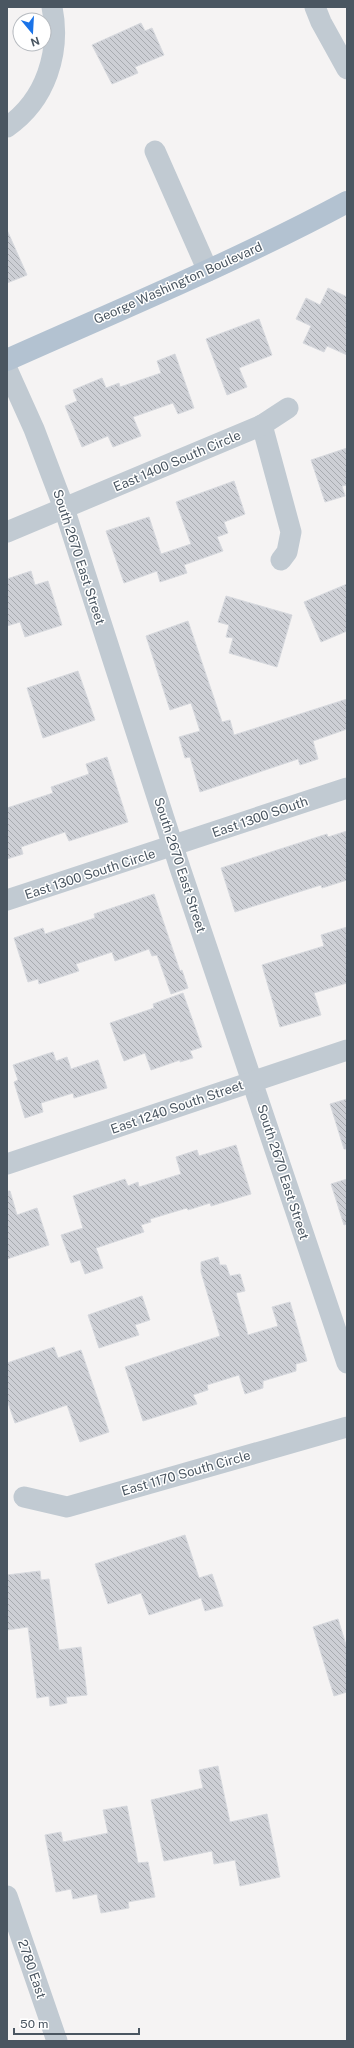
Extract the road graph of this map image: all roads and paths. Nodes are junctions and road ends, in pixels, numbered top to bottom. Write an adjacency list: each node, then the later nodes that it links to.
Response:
1 (52, 7): 4 (street)
2 (315, 7): 3 (street)
3 (347, 69)
4 (7, 127)
5 (155, 151): 7 (street)
6 (347, 202): 7 (main road, George Washington Boulevard)
7 (208, 271): 8 (main road, George Washington Boulevard)
8 (7, 360)
9 (7, 369): 12 (street, South 2670 East Street)
10 (288, 408): 11 (street, East 1400 South Circle)
11 (262, 425): 12 (street, East 1400 South Circle); 14 (street)
12 (64, 508): 13 (street, East 1400 South Circle); 16 (street, South 2670 East Street)
13 (7, 532)
14 (281, 560)
15 (347, 788): 16 (street, East 1300 SOuth)
16 (174, 847): 17 (street, East 1300 South Circle); 19 (street, South 2670 East Street)
17 (7, 900)
18 (347, 1050): 19 (street, East 1240 South Street)
19 (253, 1081): 20 (street, East 1240 South Street); 21 (street, South 2670 East Street)
20 (7, 1164)
21 (347, 1363)
22 (347, 1427): 23 (street, East 1170 South Circle)
23 (24, 1497)
24 (7, 1896): 25 (street, 2780 East)
25 (13, 1934): 26 (street, 2780 East)
26 (57, 2041)

